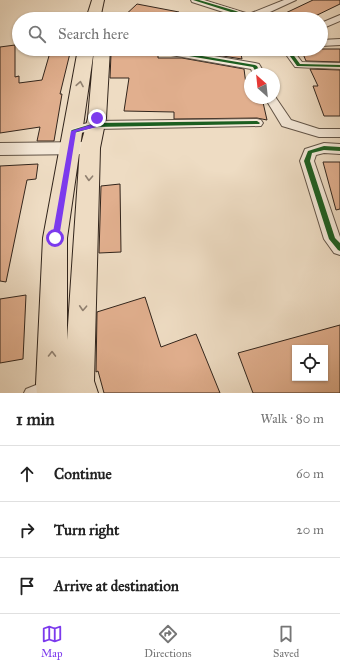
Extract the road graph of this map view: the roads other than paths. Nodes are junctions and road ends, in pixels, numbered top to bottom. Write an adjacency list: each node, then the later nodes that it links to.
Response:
1 (98, 0): 4 (main road)
2 (195, 0): 5 (street)
3 (292, 0): 6 (street)
4 (95, 12)
5 (233, 12)
6 (265, 12)
7 (340, 18): 8 (street)
8 (328, 23)
9 (340, 42): 10 (street)
10 (328, 43)
11 (85, 56): 21 (main road, one-way to 11)
12 (101, 56): 21 (main road)
13 (196, 56): 16 (street)
14 (292, 56): 15 (street)
15 (340, 66)
16 (256, 68)
17 (275, 104): 19 (street)
18 (257, 123): 21 (street)
19 (319, 133): 20 (street); 22 (street)
20 (340, 133)
21 (85, 134): 23 (street); 26 (main road, one-way to 26); 27 (main road, one-way to 21)
22 (324, 148): 24 (street); 25 (street)
23 (0, 149)
24 (340, 149)
25 (340, 248)
26 (81, 387): 27 (lane)
27 (45, 390)

